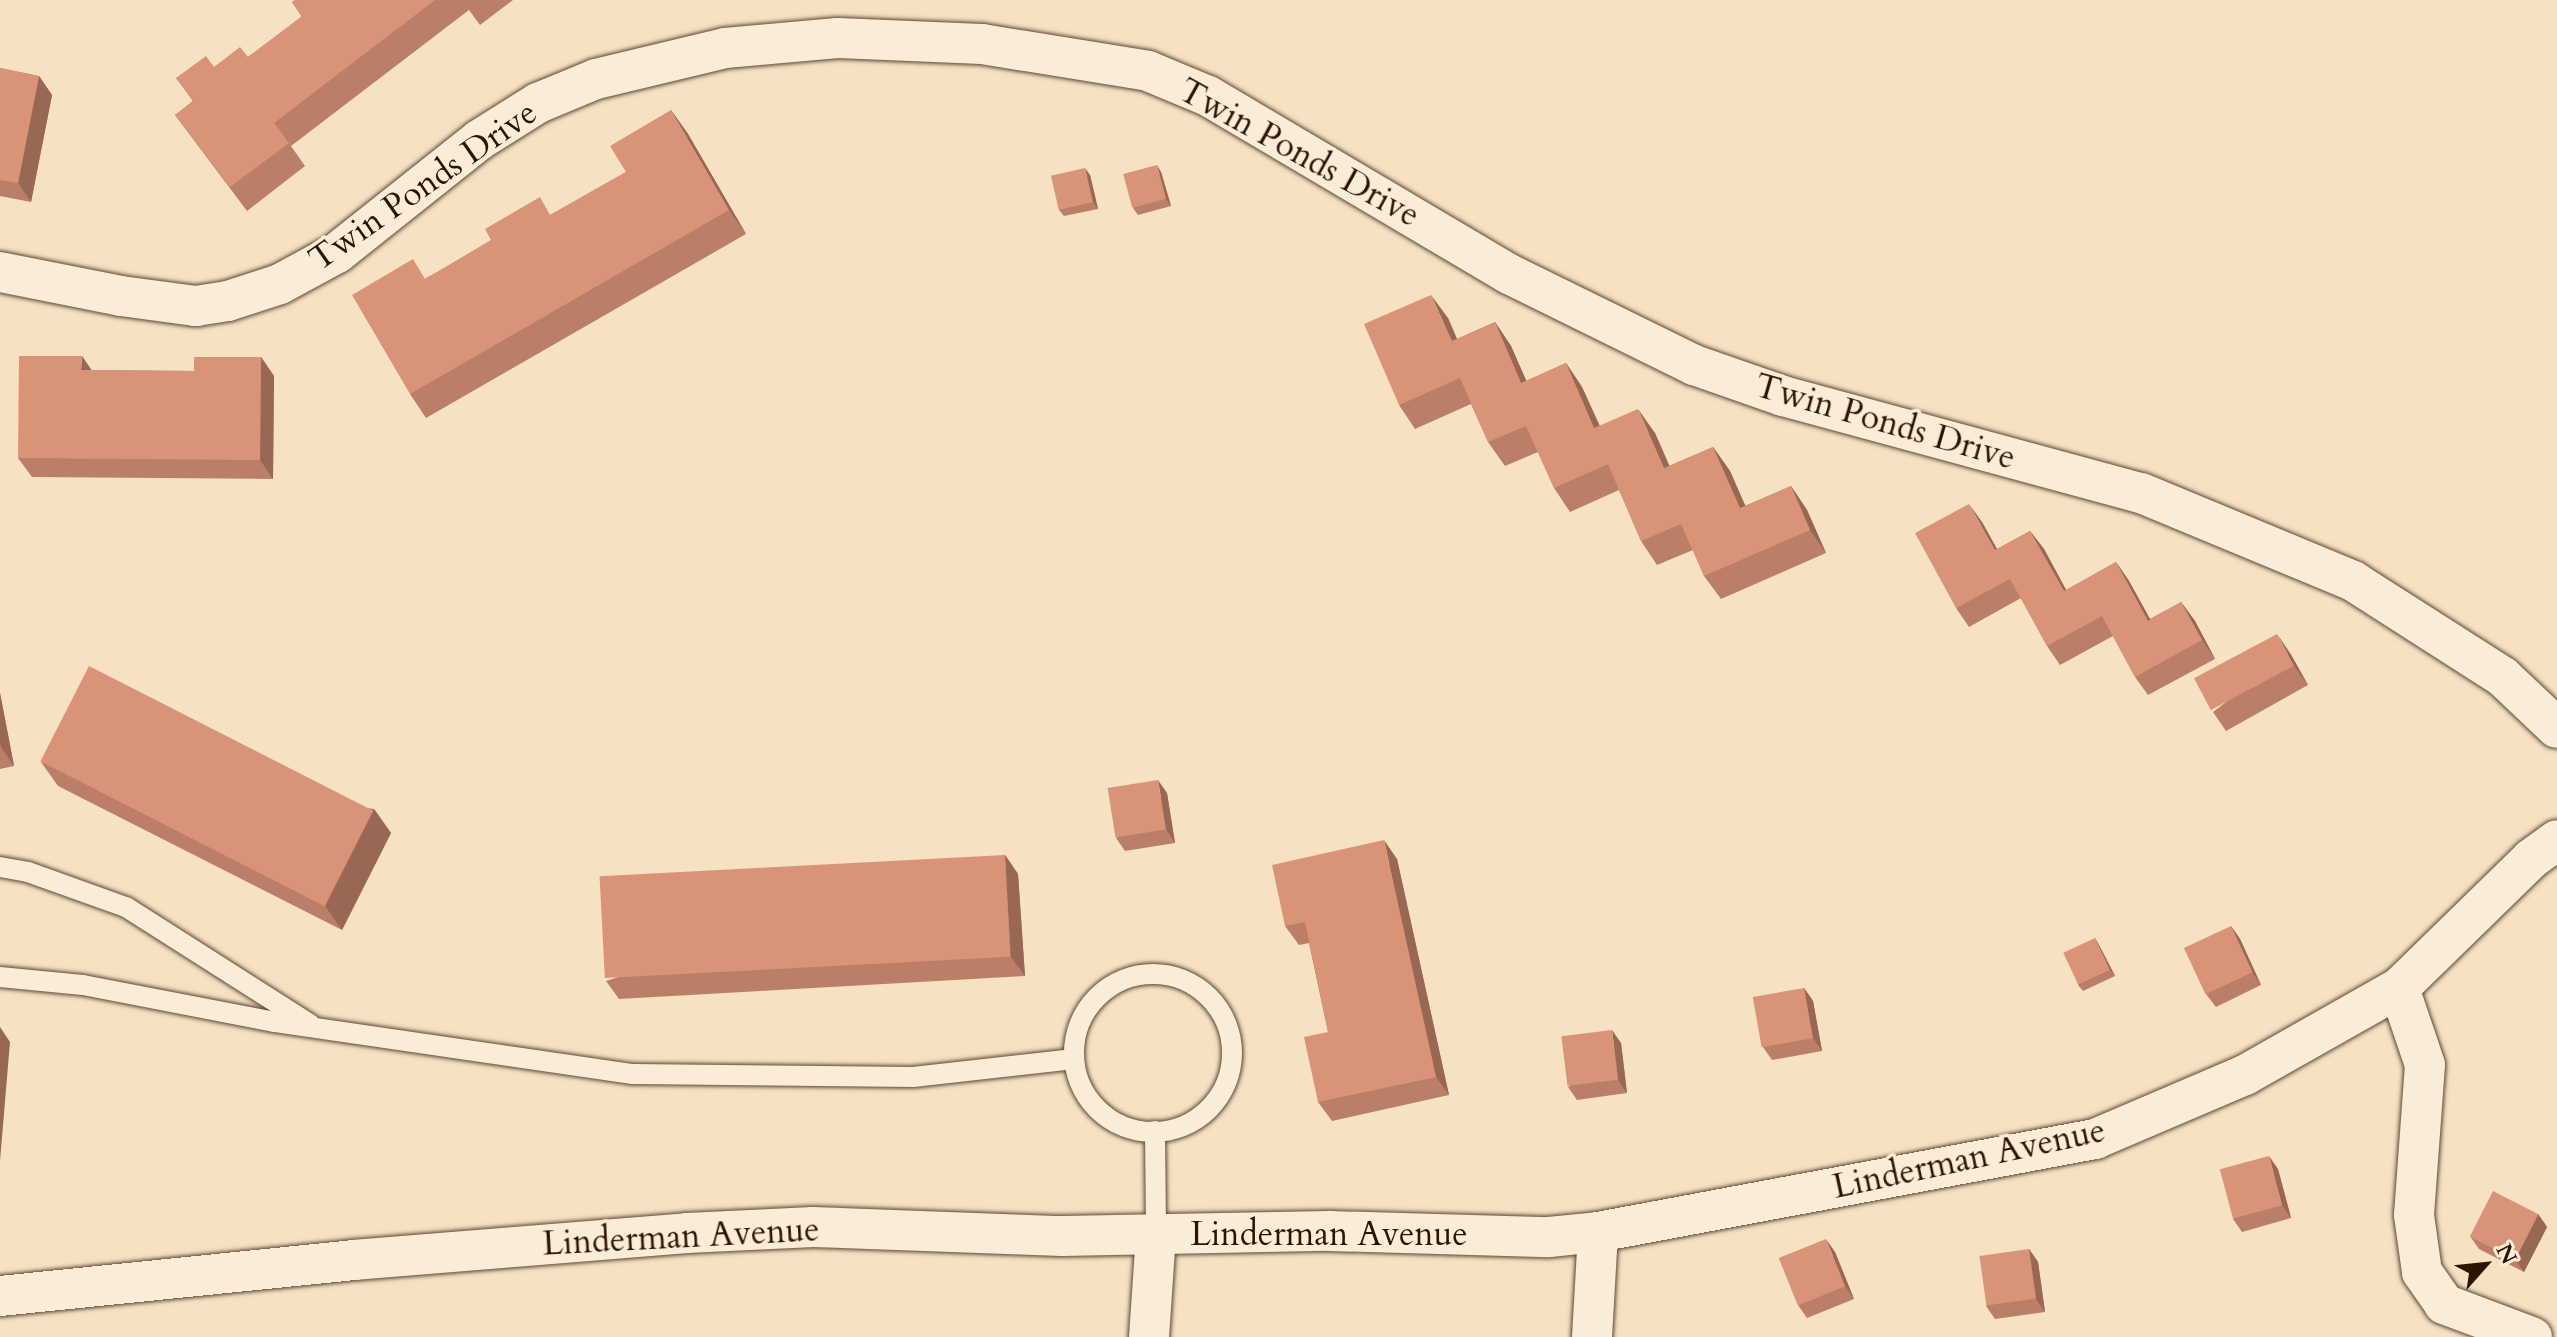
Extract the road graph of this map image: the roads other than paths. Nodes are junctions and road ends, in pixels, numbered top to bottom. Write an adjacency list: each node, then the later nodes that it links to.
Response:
1 (0, 272): 2 (street, Twin Ponds Drive)
2 (2557, 728)
3 (2557, 840): 6 (street, Linderman Avenue)
4 (0, 867): 7 (lane)
5 (0, 977): 7 (lane)
6 (2399, 988): 10 (street, Linderman Avenue); 15 (street)
7 (317, 1029): 8 (lane)
8 (1074, 1059): 9 (lane); 9 (lane)
9 (1155, 1131): 11 (lane)
10 (1598, 1232): 11 (street, Linderman Avenue); 14 (street)
11 (1156, 1234): 12 (street, Linderman Avenue); 13 (street)
12 (0, 1296)
13 (1149, 1337)
14 (1592, 1337)
15 (2532, 1337)

